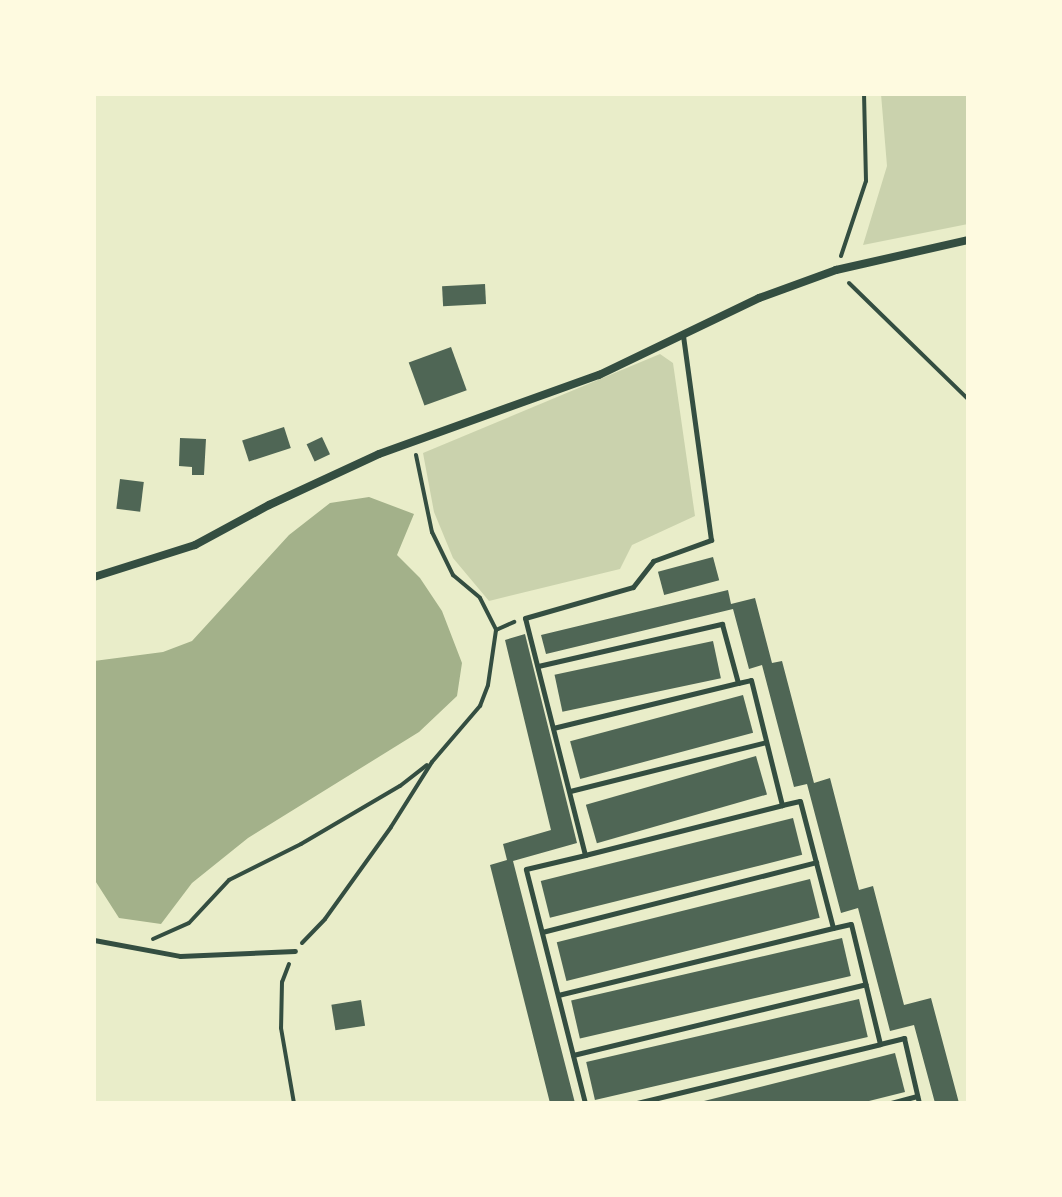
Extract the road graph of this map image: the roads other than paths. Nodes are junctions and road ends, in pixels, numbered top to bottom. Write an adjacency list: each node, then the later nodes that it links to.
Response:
1 (968, 240): 2 (street)
2 (683, 336): 3 (street); 4 (lane)
3 (94, 577)
4 (538, 666): 5 (lane); 6 (lane)
5 (738, 683): 6 (lane); 7 (lane)
6 (553, 728): 8 (lane)
7 (766, 742): 8 (lane); 9 (lane)
8 (570, 791): 10 (lane)
9 (782, 805): 10 (lane); 11 (lane)
10 (585, 855): 13 (lane)
11 (816, 862): 12 (lane); 13 (lane)
12 (833, 928): 16 (lane); 17 (lane)
13 (542, 932): 17 (lane)
14 (94, 940): 15 (lane)
15 (295, 951)
16 (866, 984): 18 (lane); 19 (lane)
17 (558, 995): 19 (lane)
18 (880, 1044): 20 (lane); 22 (lane)
19 (573, 1055): 21 (lane)
20 (918, 1100): 23 (lane)
21 (585, 1103)
22 (637, 1103)
23 (891, 1103)

